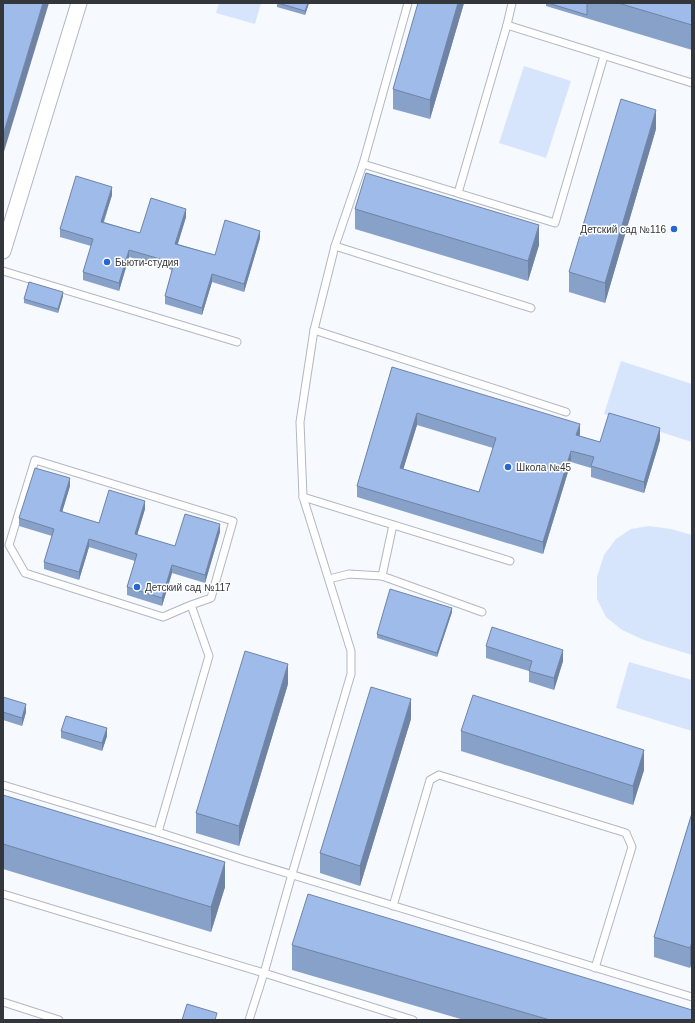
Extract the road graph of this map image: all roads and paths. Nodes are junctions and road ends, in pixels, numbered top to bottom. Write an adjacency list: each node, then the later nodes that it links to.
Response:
1 (79, 3): 10 (street)
2 (512, 3): 4 (lane)
3 (405, 4): 7 (lane)
4 (507, 25): 5 (lane); 8 (lane)
5 (604, 56): 6 (lane); 8 (lane)
6 (692, 83)
7 (362, 164): 8 (lane); 9 (lane)
8 (458, 193)
9 (335, 246): 12 (lane); 13 (lane)
10 (3, 251)
11 (3, 271): 14 (lane)
12 (532, 308)
13 (314, 330): 15 (lane); 16 (lane)
14 (236, 342)
15 (566, 412)
16 (303, 497): 17 (lane); 20 (lane)
17 (393, 525): 18 (lane); 19 (lane)
18 (510, 561)
19 (382, 576): 20 (lane); 22 (lane)
20 (328, 579): 25 (lane)
21 (191, 605): 21 (lane); 24 (lane)
22 (482, 612)
23 (3, 786): 24 (lane)
24 (158, 832): 25 (lane)
25 (292, 874): 27 (lane); 29 (lane)
26 (3, 894): 29 (lane)
27 (393, 906): 28 (lane); 28 (lane)
28 (595, 968): 30 (lane)
29 (264, 973): 33 (lane); 34 (lane)
30 (692, 997)
31 (3, 1002): 32 (lane)
32 (59, 1020)
33 (249, 1020)
34 (413, 1020)

